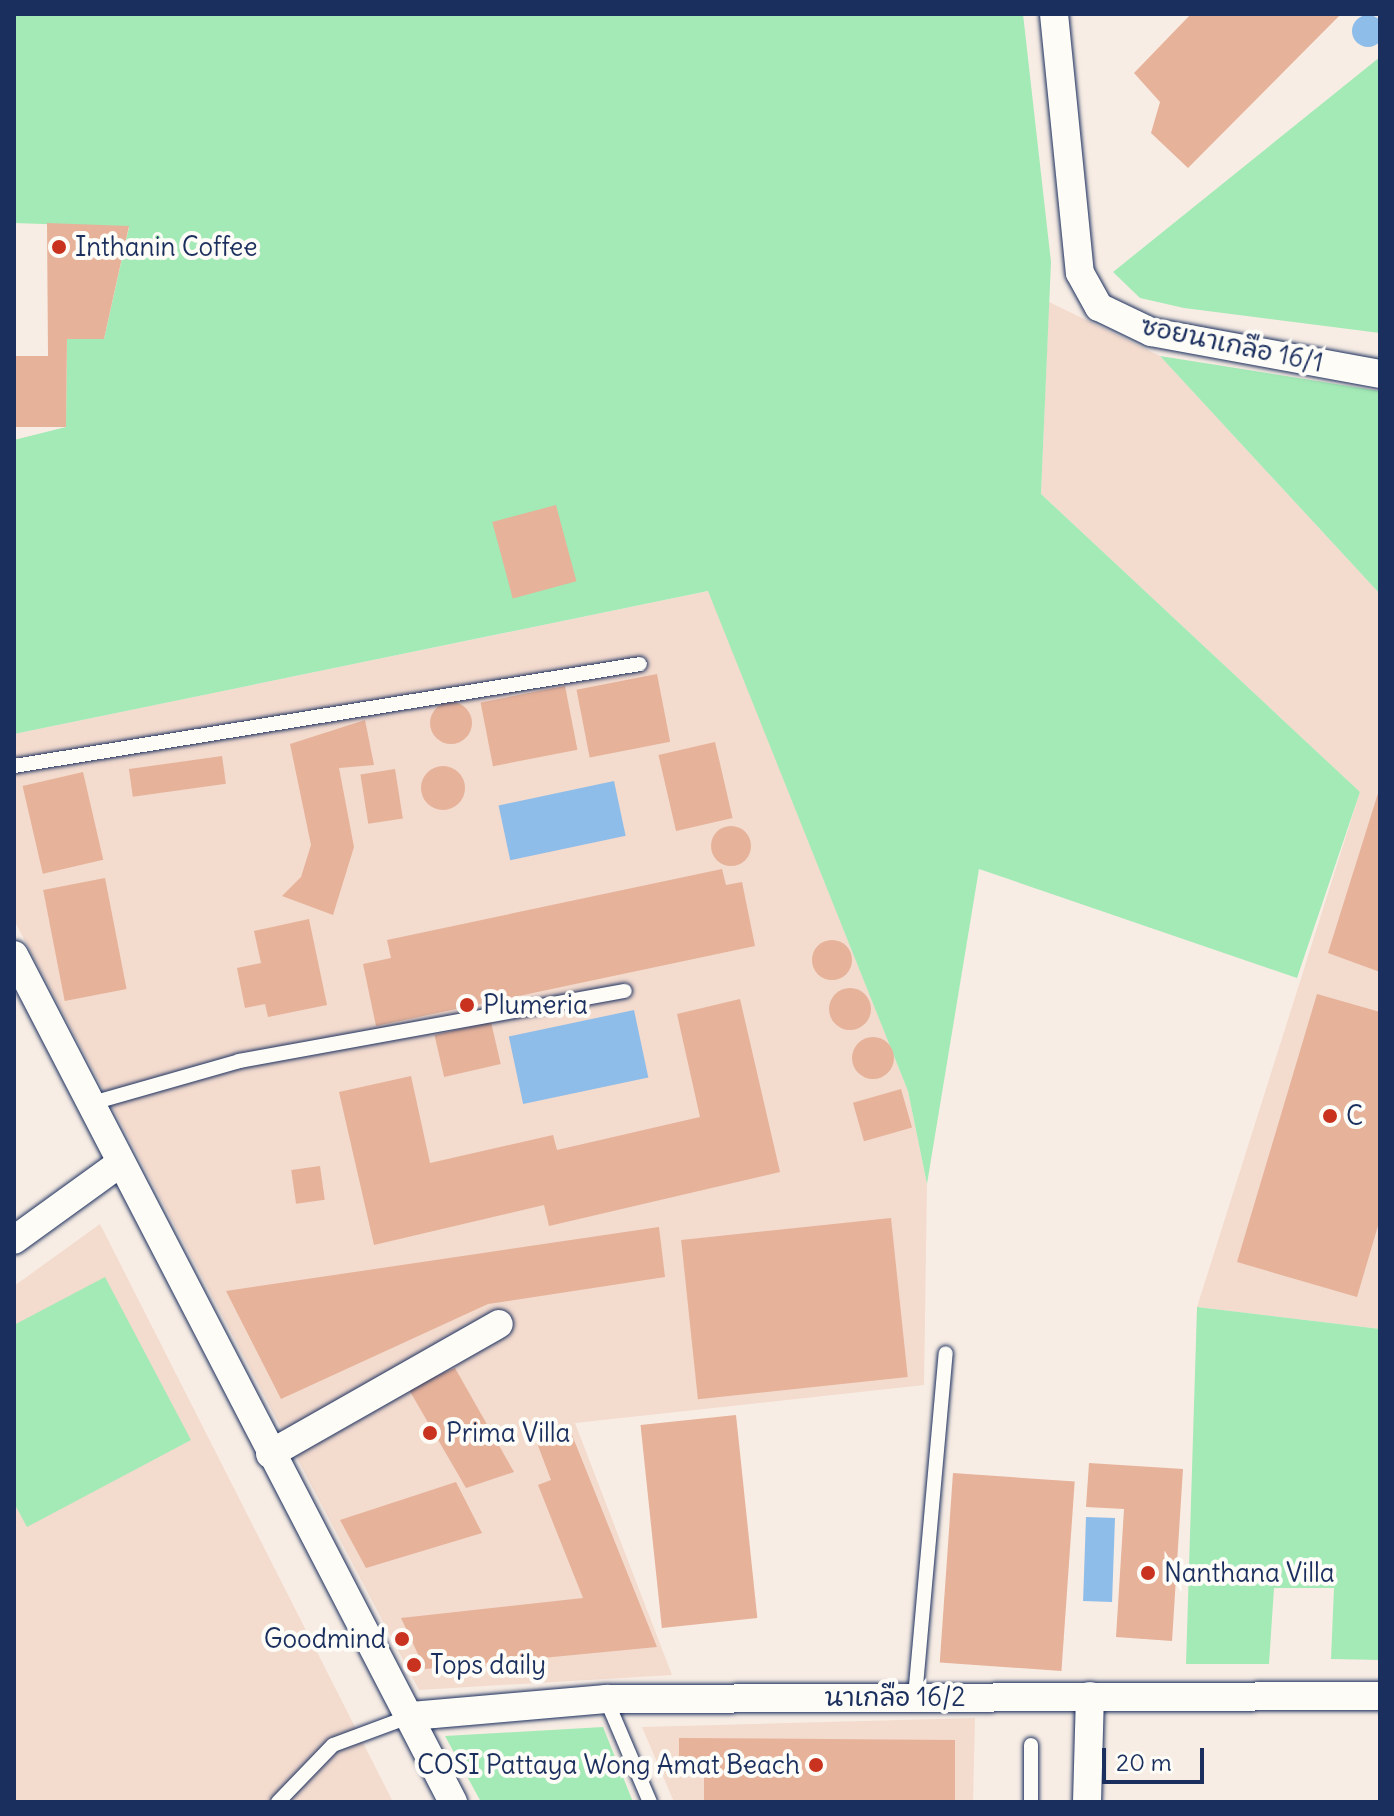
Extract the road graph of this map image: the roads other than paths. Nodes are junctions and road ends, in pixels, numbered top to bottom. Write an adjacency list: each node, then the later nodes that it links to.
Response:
1 (1054, 14): 2 (street, ซอยนาเกลือ 16/1)
2 (1380, 374)
3 (640, 664): 4 (lane)
4 (14, 766)
5 (14, 955): 7 (street)
6 (625, 991): 7 (lane)
7 (92, 1103): 8 (street)
8 (119, 1164): 9 (street); 12 (street)
9 (14, 1240)
10 (499, 1324): 12 (street)
11 (946, 1353): 15 (lane)
12 (270, 1454): 17 (street)
13 (1090, 1696): 14 (street, นาเกลือ 16/2); 15 (street, นาเกลือ 16/2); 23 (street)
14 (1380, 1696)
15 (915, 1697): 16 (street, นาเกลือ 16/2)
16 (606, 1699): 17 (street, นาเกลือ 16/2); 21 (lane)
17 (411, 1716): 19 (lane); 20 (street)
18 (1031, 1745): 22 (lane)
19 (278, 1802)
20 (453, 1802)
21 (650, 1802)
22 (1031, 1802)
23 (1087, 1802)

